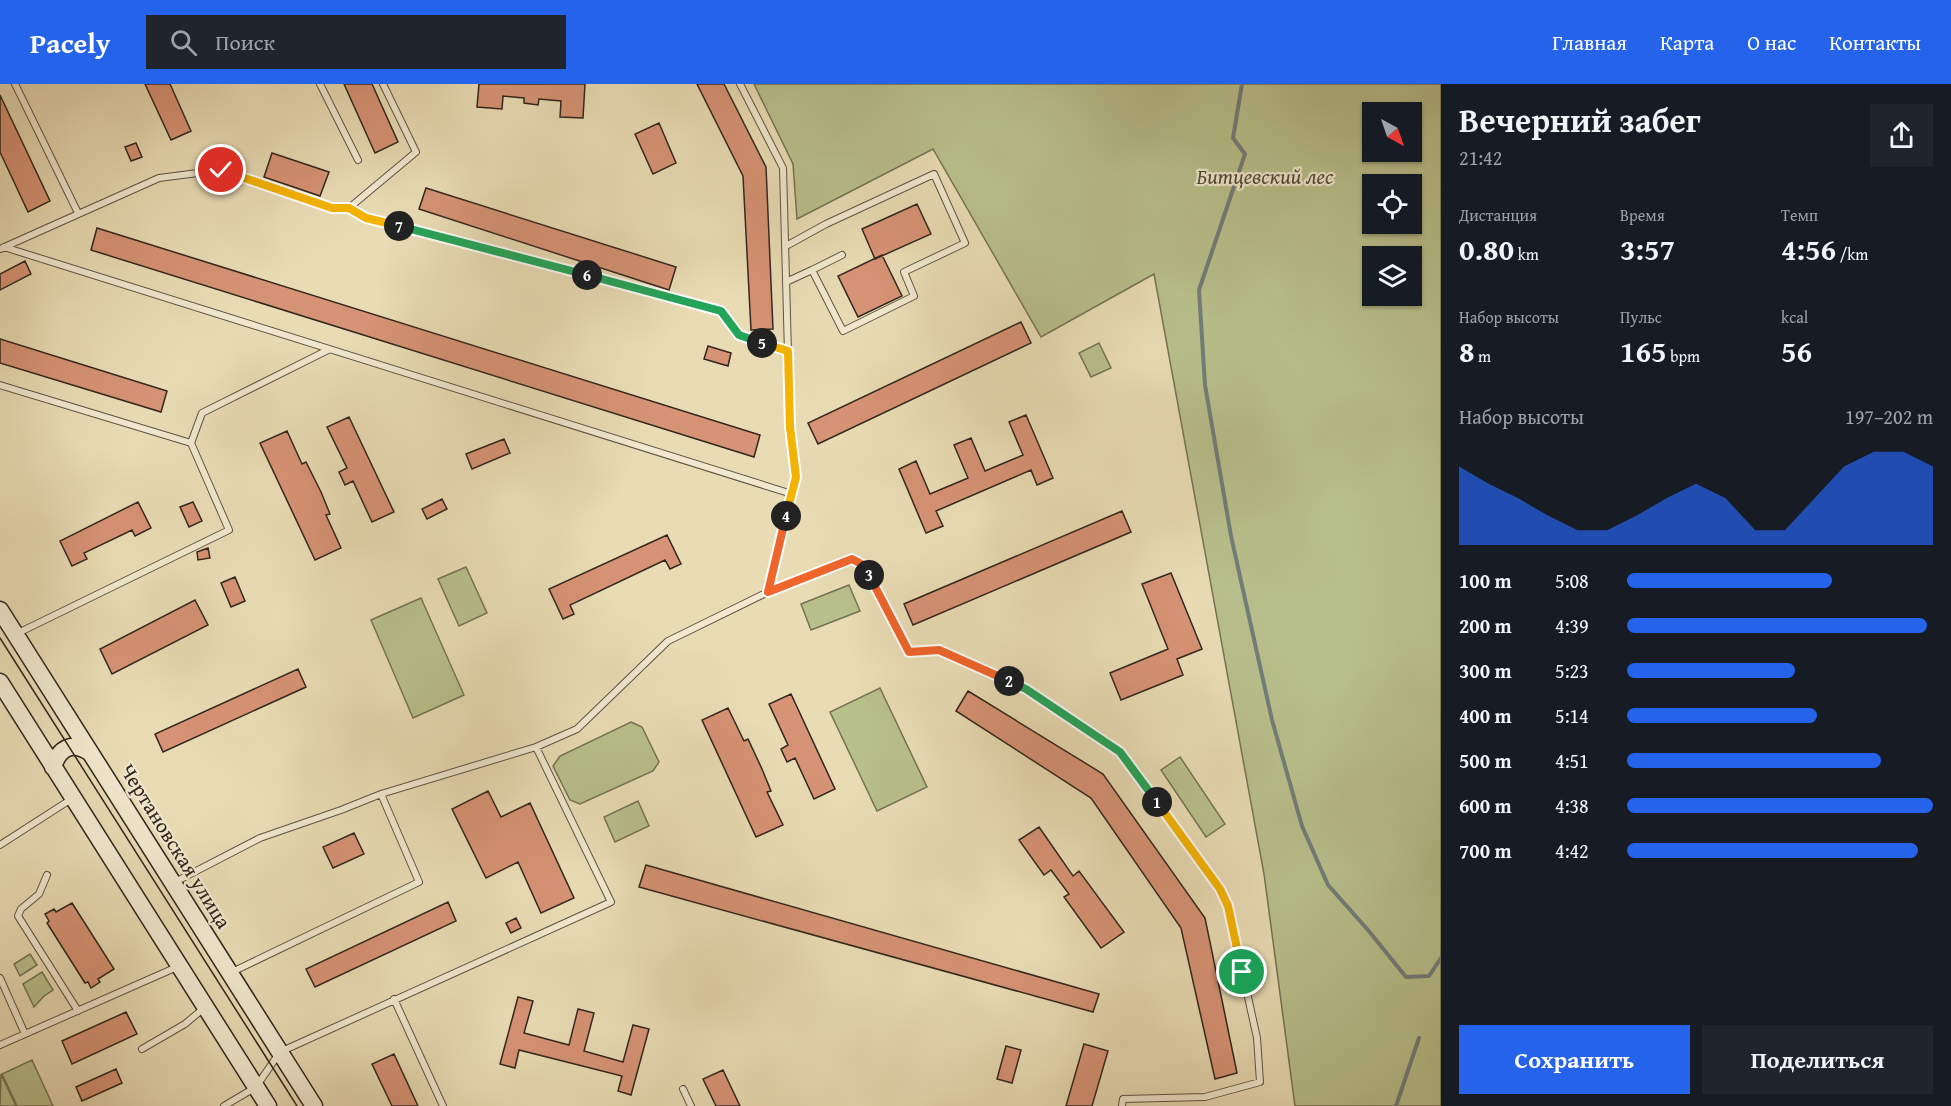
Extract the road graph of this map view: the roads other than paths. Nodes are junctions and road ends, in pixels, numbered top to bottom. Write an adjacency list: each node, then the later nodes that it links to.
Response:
1 (15, 84): 7 (lane)
2 (320, 84): 5 (lane)
3 (383, 84): 6 (lane)
4 (740, 84): 8 (lane)
5 (358, 160)
6 (349, 208): 7 (lane); 14 (lane)
7 (78, 213): 9 (lane)
8 (786, 246): 11 (lane); 12 (lane)
9 (2, 248): 13 (lane)
10 (842, 255): 11 (lane)
11 (812, 270): 12 (lane)
12 (786, 282): 14 (lane)
13 (329, 349): 16 (lane); 17 (lane)
14 (788, 351): 17 (lane)
15 (0, 385): 16 (lane)
16 (191, 443): 20 (lane)
17 (792, 494): 18 (lane)
18 (768, 592): 22 (lane); 47 (lane)
19 (0, 610): 20 (main road, Чертановская улица)
20 (16, 635): 23 (main road, Чертановская улица)
21 (0, 682): 24 (main road)
22 (536, 747): 25 (lane); 33 (lane)
23 (89, 752): 24 (main road); 29 (main road, Чертановская улица)
24 (53, 767): 26 (main road)
25 (381, 794): 29 (lane); 31 (lane)
26 (73, 798): 27 (lane); 30 (main road)
27 (0, 845)
28 (47, 875): 35 (lane)
29 (173, 883): 31 (main road, Чертановская улица)
30 (178, 967): 34 (main road); 35 (lane)
31 (230, 973): 39 (main road, Чертановская улица)
32 (0, 978): 36 (lane)
33 (394, 999): 39 (lane); 45 (lane)
34 (204, 1008): 38 (lane); 40 (main road)
35 (78, 1011): 36 (lane)
36 (25, 1034): 37 (lane)
37 (0, 1045)
38 (142, 1049)
39 (280, 1052): 40 (lane); 44 (main road, Чертановская улица)
40 (256, 1087): 42 (lane); 43 (main road)
41 (682, 1089): 46 (lane)
42 (224, 1106)
43 (267, 1106)
44 (314, 1106)
45 (443, 1106)
46 (691, 1106)
47 (1122, 1106)

